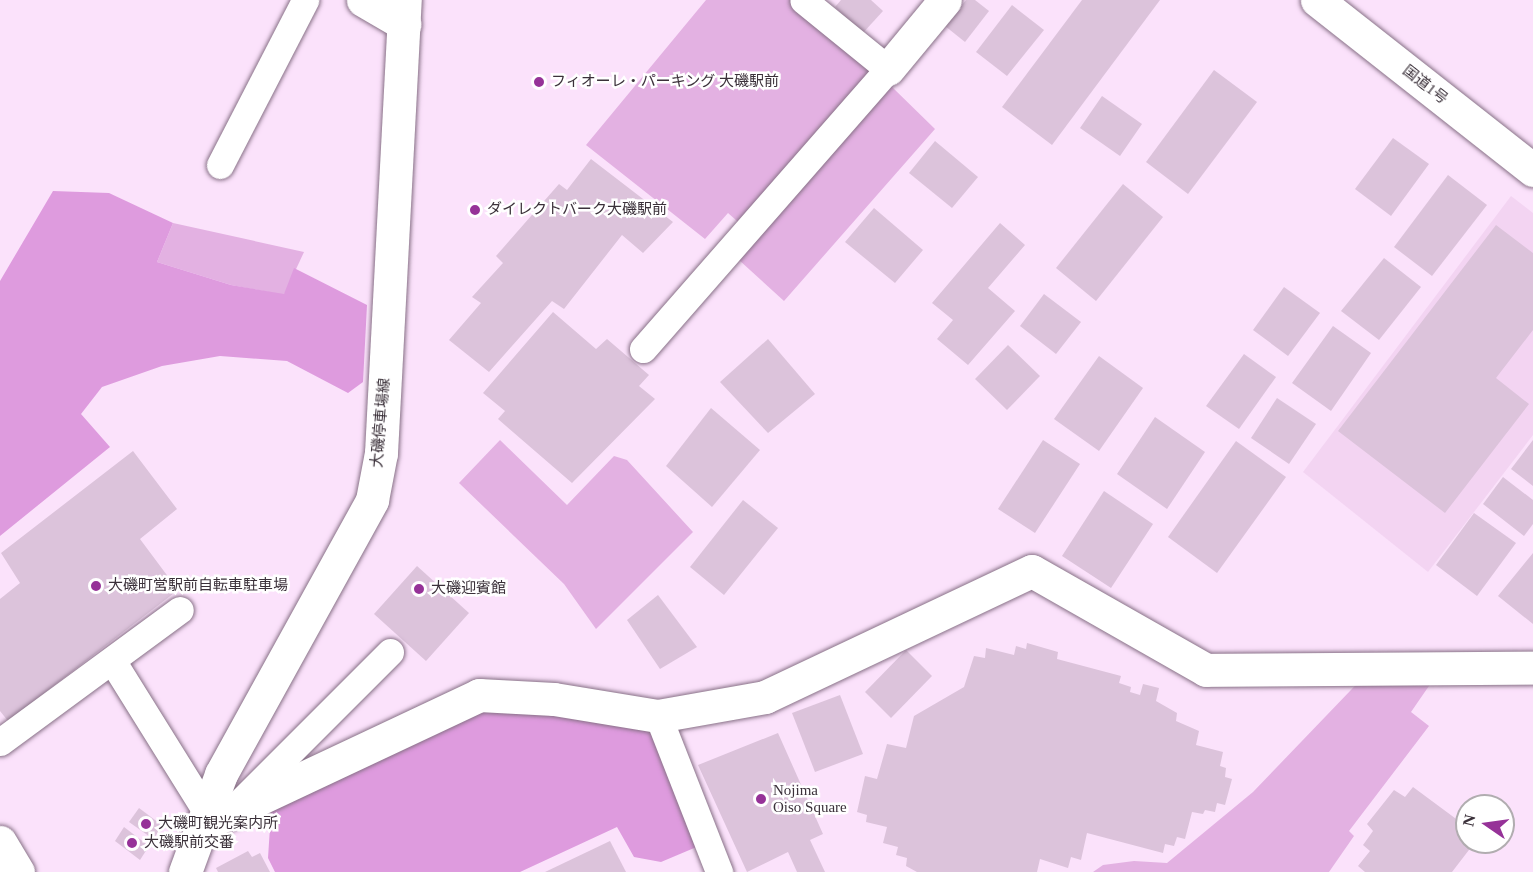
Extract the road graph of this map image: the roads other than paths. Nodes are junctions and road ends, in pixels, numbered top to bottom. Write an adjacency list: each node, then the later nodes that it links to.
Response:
1 (305, 0): 8 (lane)
2 (363, 0): 6 (main road)
3 (803, 0): 7 (lane)
4 (945, 0): 7 (main road)
5 (1317, 0): 9 (main road, 国道1号)
6 (405, 12): 17 (main road, 大磯停車場線)
7 (888, 69): 10 (lane)
8 (220, 165)
9 (1533, 170)
10 (643, 349)
11 (180, 610): 13 (lane)
12 (390, 652): 17 (lane)
13 (113, 662): 16 (lane); 17 (lane)
14 (1533, 668): 15 (main road)
15 (658, 716): 17 (main road); 21 (lane)
16 (0, 742)
17 (212, 816): 20 (main road, 大磯停車場線)
18 (0, 842): 19 (main road)
19 (18, 872)
20 (185, 872)
21 (719, 872)

